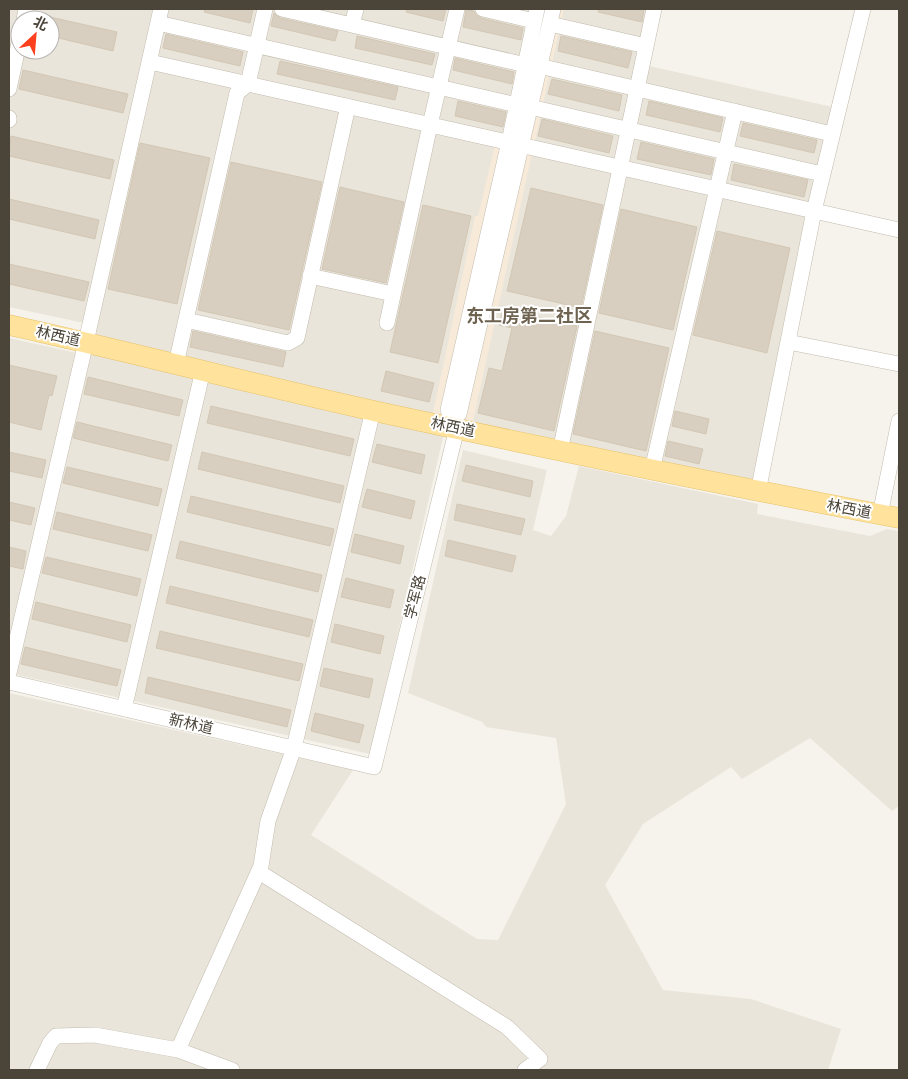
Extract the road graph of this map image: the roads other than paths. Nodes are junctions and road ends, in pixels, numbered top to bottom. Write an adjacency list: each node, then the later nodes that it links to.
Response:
1 (265, 9): 12 (street)
2 (282, 9): 11 (street)
3 (356, 9): 11 (street)
4 (457, 9): 14 (street)
5 (483, 9): 8 (street)
6 (654, 9): 13 (street)
7 (863, 9): 27 (street)
8 (536, 15): 17 (street)
9 (160, 16): 12 (street); 16 (street)
10 (551, 16): 13 (street); 17 (street)
11 (352, 25): 14 (street)
12 (256, 46): 18 (street); 19 (street)
13 (646, 46): 20 (street)
14 (448, 47): 17 (street); 19 (street)
15 (15, 60): 21 (street)
16 (150, 62): 18 (street); 40 (street)
17 (532, 66): 20 (street); 23 (street)
18 (248, 84): 22 (street); 37 (street)
19 (438, 87): 23 (street); 25 (street)
20 (637, 89): 24 (street); 26 (street)
21 (9, 90)
22 (348, 106): 25 (street); 35 (street)
23 (524, 106): 26 (street); 28 (street)
24 (735, 111): 27 (street); 29 (street)
25 (430, 124): 28 (street); 36 (street)
26 (628, 129): 29 (street); 30 (street)
27 (832, 134): 31 (street)
28 (516, 144): 30 (street); 47 (street, 学军路)
29 (725, 152): 31 (street); 32 (street)
30 (620, 167): 32 (street); 48 (street)
31 (822, 174): 33 (street)
32 (717, 189): 33 (street); 49 (street)
33 (814, 211): 34 (street); 41 (street)
34 (899, 230)
35 (310, 276): 36 (street); 37 (street)
36 (393, 294): 38 (street)
37 (186, 320): 42 (street)
38 (387, 323)
39 (9, 325): 40 (main road, 林西道)
40 (86, 342): 42 (main road, 林西道); 52 (street)
41 (788, 342): 43 (street); 50 (street)
42 (176, 364): 44 (main road, 林西道)
43 (899, 364)
44 (203, 370): 45 (main road, 林西道); 54 (street)
45 (373, 410): 47 (main road, 林西道); 55 (street)
46 (899, 421): 51 (street)
47 (455, 423): 48 (main road, 林西道); 56 (street, 学军路)
48 (560, 451): 49 (main road, 林西道)
49 (652, 470): 50 (main road, 林西道)
50 (758, 492): 51 (main road, 林西道)
51 (890, 516)
52 (9, 673)
53 (9, 682): 54 (street, 新林道)
54 (124, 709): 55 (street, 新林道)
55 (294, 748): 56 (street, 新林道); 57 (street)
56 (374, 766)
57 (259, 872): 58 (street); 61 (street)
58 (178, 1050): 59 (street); 60 (street)
59 (37, 1070)
60 (232, 1070)
61 (525, 1070)

